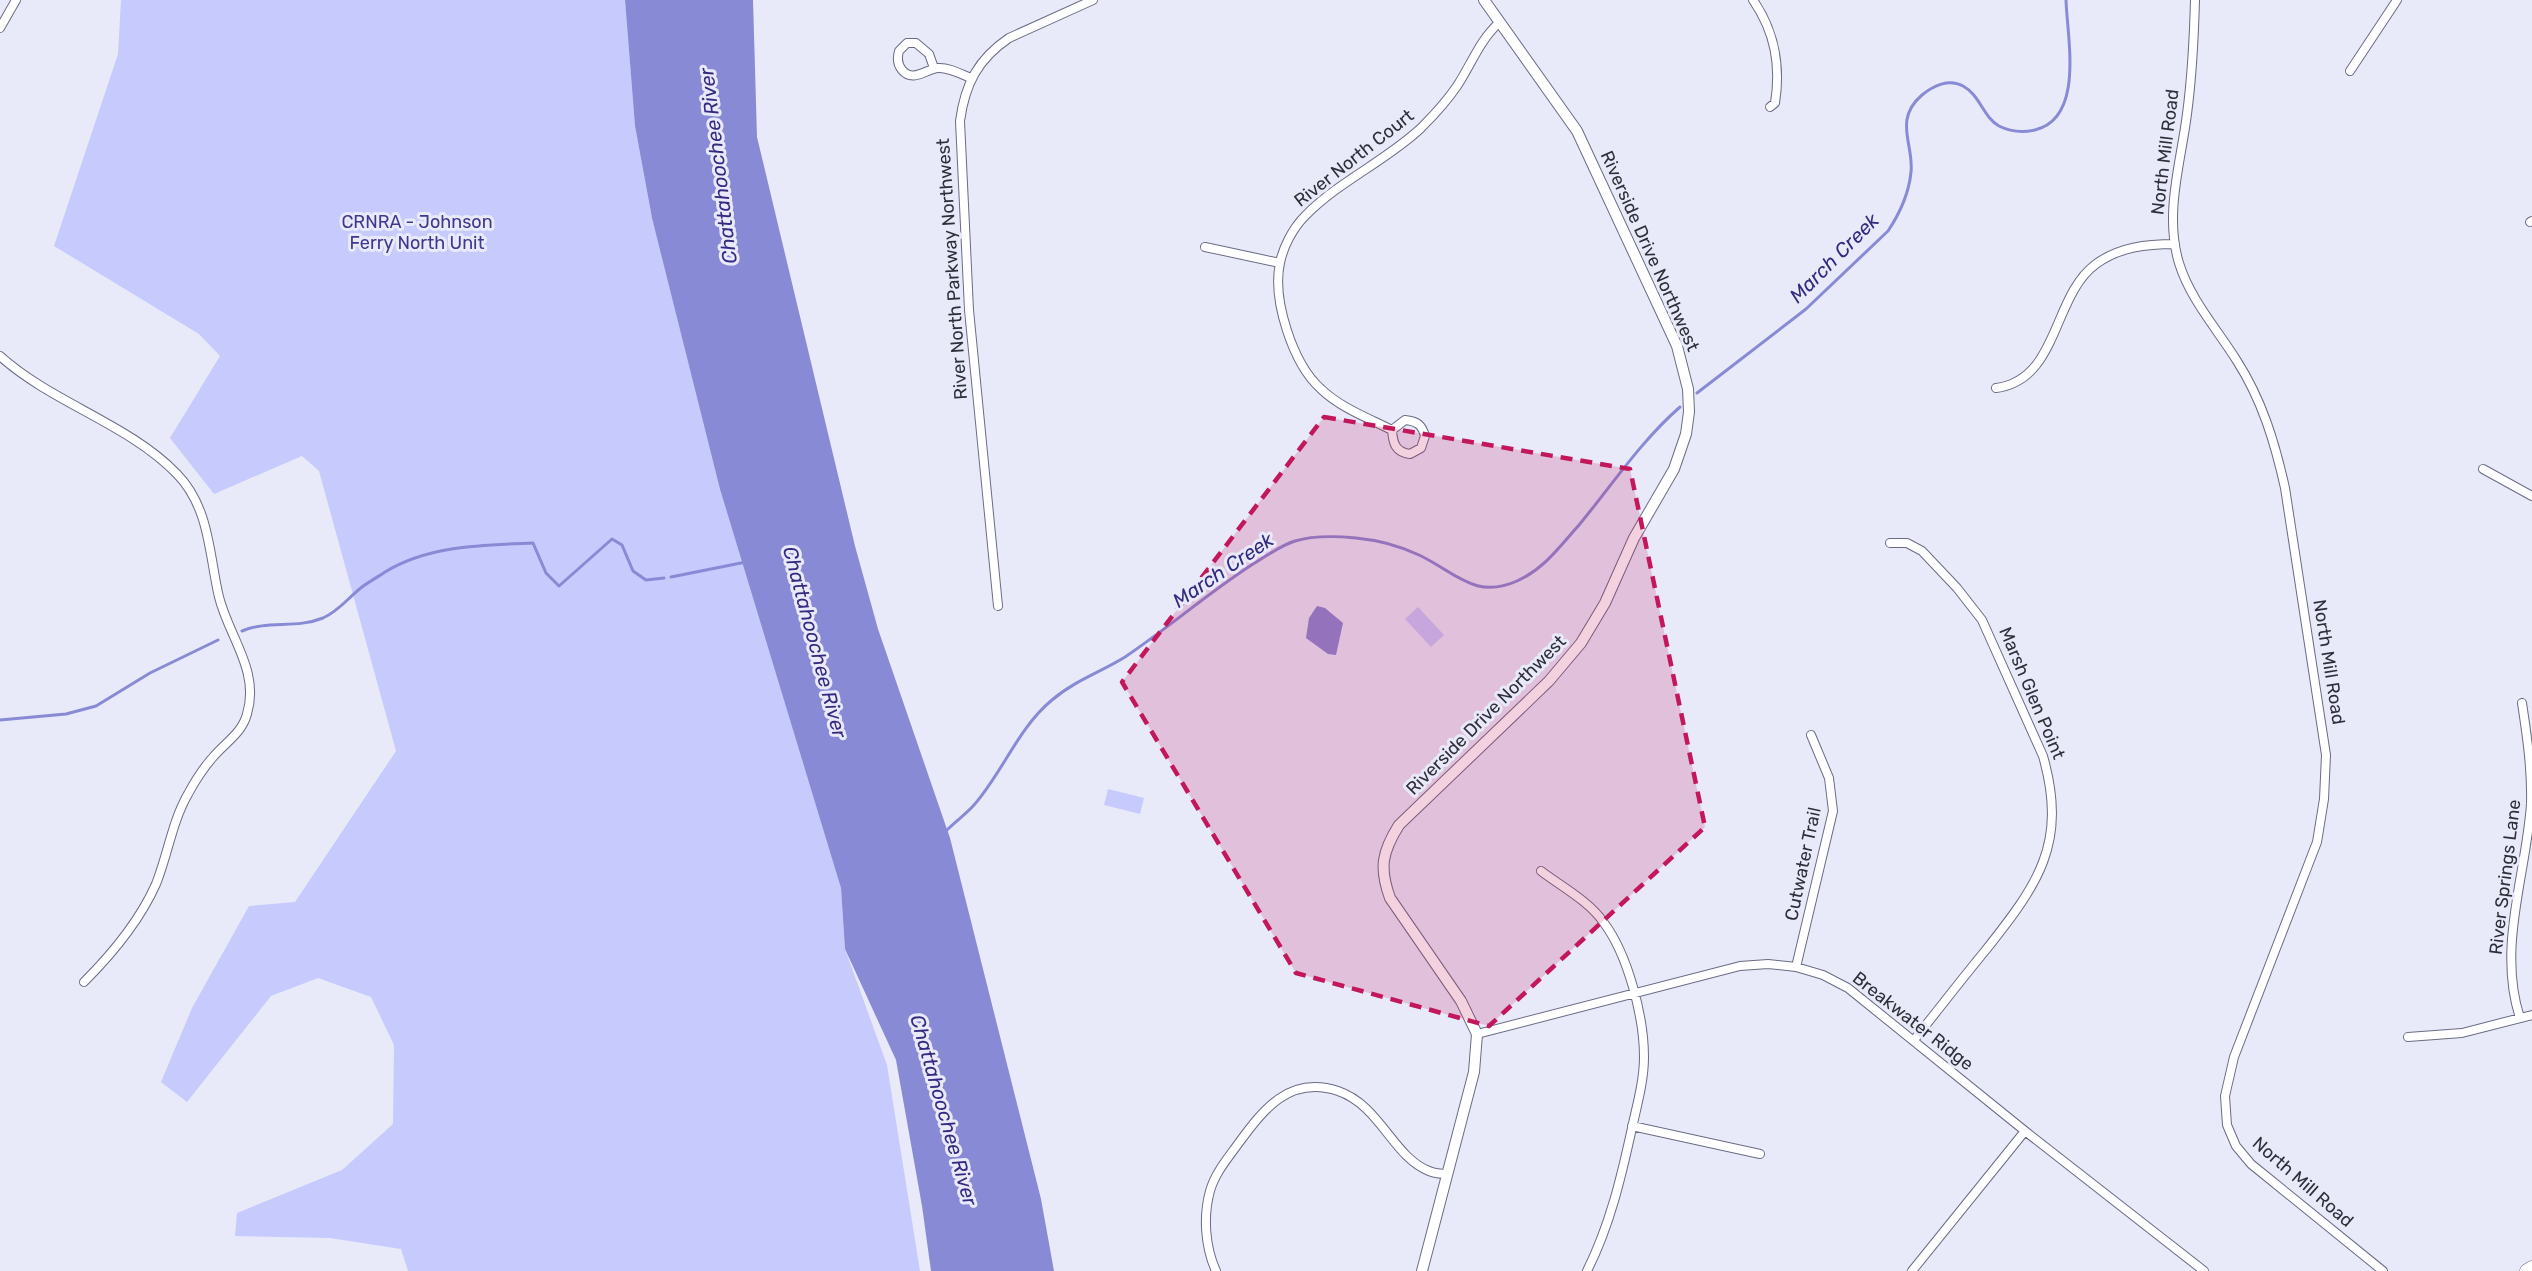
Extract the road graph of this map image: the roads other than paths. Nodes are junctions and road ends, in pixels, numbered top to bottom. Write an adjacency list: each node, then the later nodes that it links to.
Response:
1 (16, 0): 8 (street)
2 (1093, 0): 11 (street, River North Parkway Northwest)
3 (1484, 0): 7 (street, Riverside Drive Northwest)
4 (1753, 0): 12 (street)
5 (2195, 0): 13 (street, North Mill Road)
6 (2397, 0): 10 (street)
7 (1500, 22): 15 (street, River North Court); 32 (street, Riverside Drive Northwest)
8 (0, 28)
9 (934, 68): 9 (street); 11 (street)
10 (2350, 71)
11 (971, 78): 22 (street, River North Parkway Northwest)
12 (1770, 107)
13 (2175, 244): 17 (street); 45 (street, North Mill Road)
14 (1204, 247): 15 (street)
15 (1280, 263): 18 (street, River North Court)
16 (0, 356): 28 (street)
17 (1996, 388)
18 (1392, 430): 18 (street)
19 (2482, 469): 20 (street)
20 (2532, 496)
21 (1890, 543): 34 (street, Marsh Glen Point)
22 (998, 606)
23 (2522, 703): 25 (street, River Springs Lane)
24 (1811, 735): 27 (street, Cutwater Trail)
25 (2532, 787): 31 (street, River Springs Lane)
26 (1541, 871): 29 (street)
27 (1796, 968): 29 (street, Breakwater Ridge); 34 (street, Breakwater Ridge)
28 (84, 982)
29 (1633, 993): 32 (street, Breakwater Ridge); 35 (street)
30 (2532, 1015): 31 (street)
31 (2520, 1018): 33 (street)
32 (1477, 1034): 38 (street)
33 (2408, 1037)
34 (1914, 1040): 36 (street, Breakwater Ridge)
35 (1632, 1126): 37 (street); 42 (street)
36 (2025, 1131): 43 (street); 44 (street, Breakwater Ridge)
37 (1760, 1154)
38 (1447, 1174): 40 (street); 41 (street)
39 (2532, 1268): 46 (main road)
40 (1216, 1271)
41 (1422, 1271)
42 (1587, 1271)
43 (1912, 1271)
44 (2204, 1271)
45 (2383, 1271)
46 (2527, 1271)

